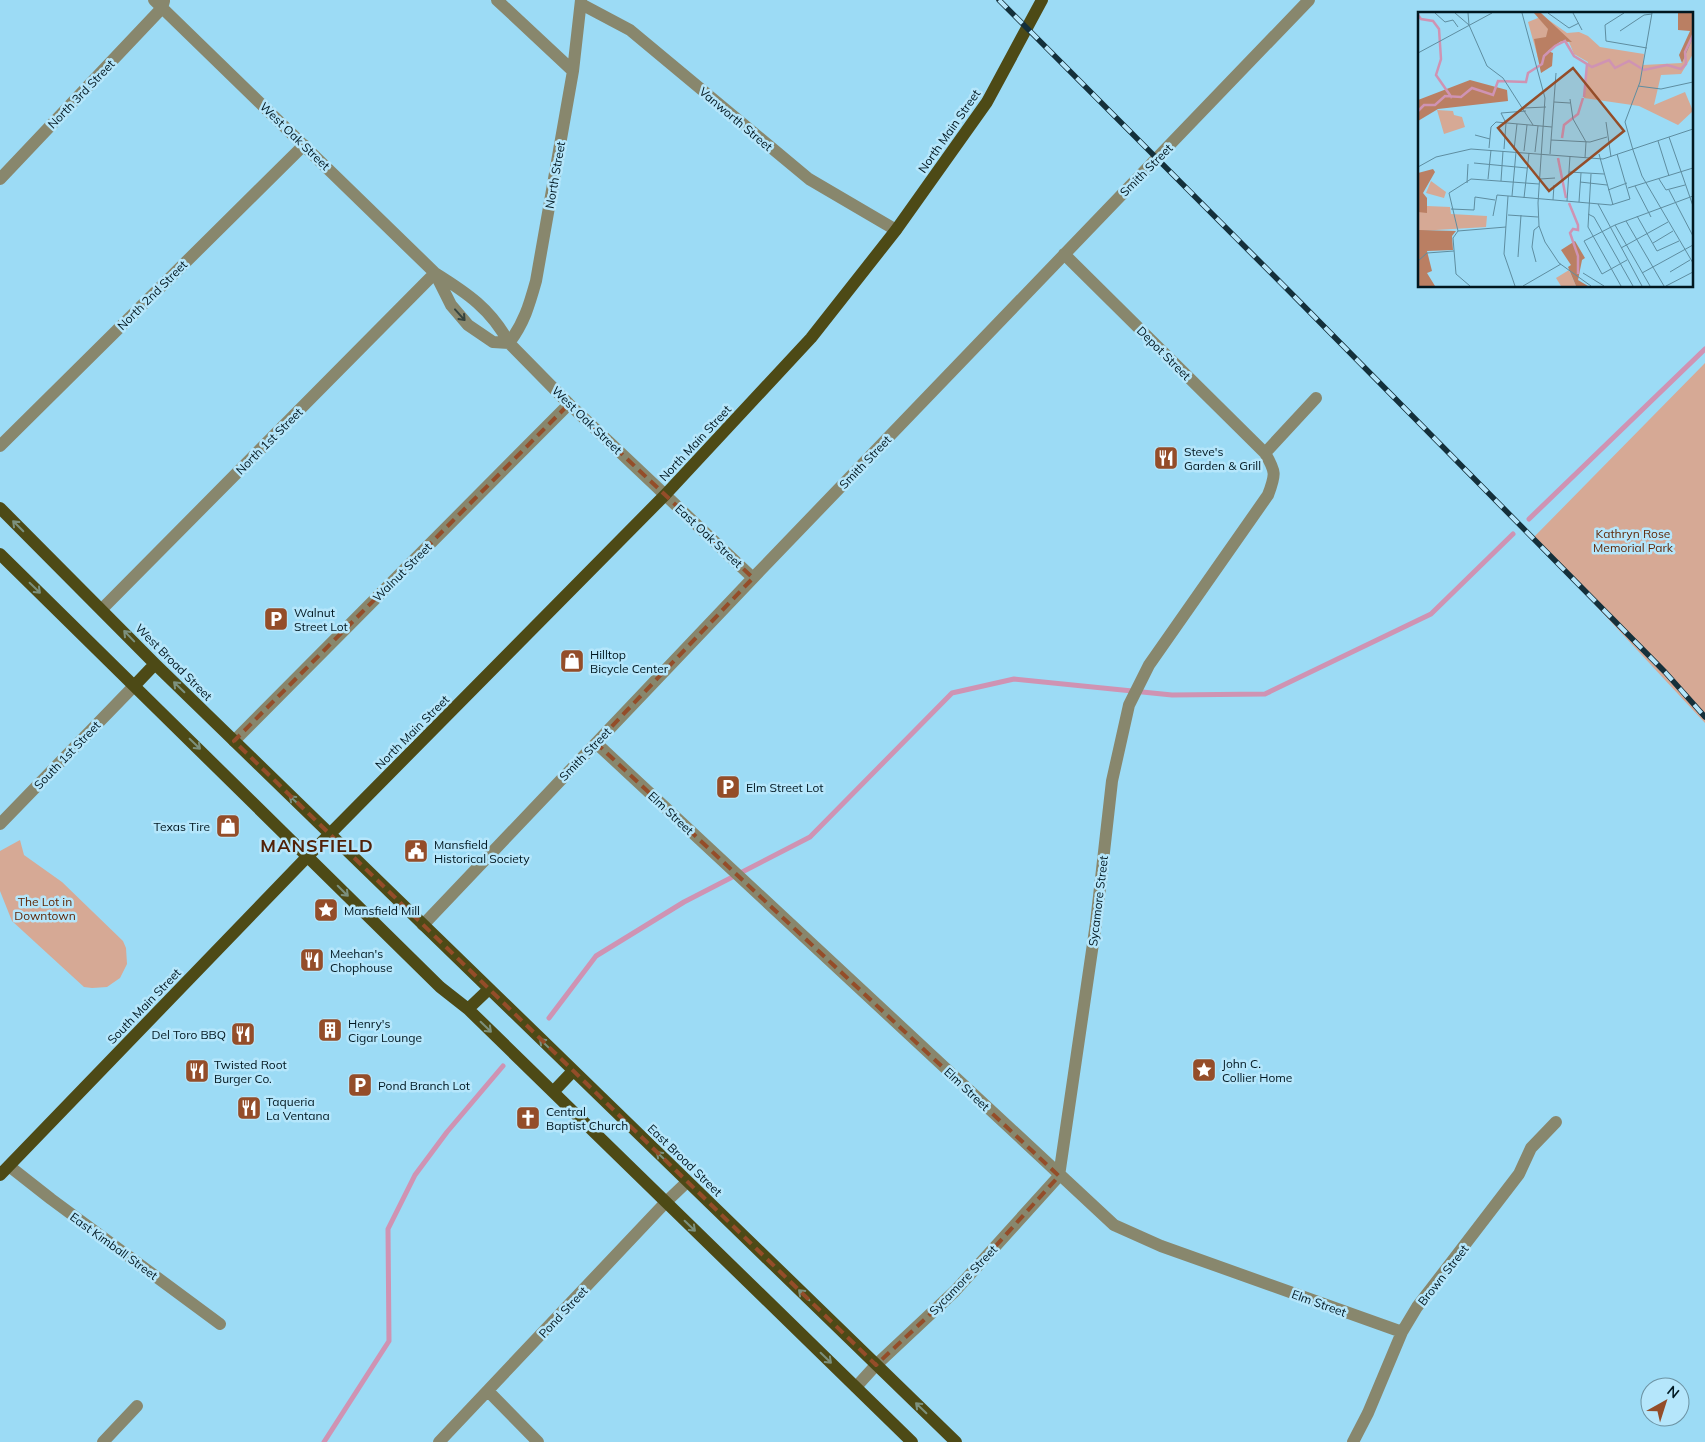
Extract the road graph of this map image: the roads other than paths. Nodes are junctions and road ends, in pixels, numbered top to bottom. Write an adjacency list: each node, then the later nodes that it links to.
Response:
1 (497, 0): 6 (street)
2 (1042, 0): 9 (main road, North Main Street)
3 (1309, 0): 10 (street, Smith Street)
4 (581, 2): 6 (street, North Street); 9 (street, Vanworth Street)
5 (160, 3): 7 (street, West Oak Street); 8 (street, North 3rd Street)
6 (573, 71): 12 (street, North Street)
7 (304, 145): 11 (street, West Oak Street); 15 (street, North 2nd Street)
8 (0, 179)
9 (896, 230): 17 (main road, North Main Street)
10 (1064, 254): 16 (street, Depot Street); 20 (street, Smith Street)
11 (435, 273): 12 (street, West Oak Street); 12 (street, West Oak Street, one-way to 12); 21 (street, North 1st Street)
12 (509, 343): 14 (street, West Oak Street)
13 (1316, 398): 16 (street)
14 (569, 404): 17 (street, West Oak Street); 24 (street, Walnut Street)
15 (0, 446)
16 (1265, 453): 36 (street, Sycamore Street)
17 (665, 495): 20 (street, East Oak Street); 27 (main road, North Main Street)
18 (0, 508): 21 (main road, West Broad Street, one-way to 18)
19 (0, 554): 23 (main road, one-way to 23)
20 (753, 578): 25 (street, Smith Street)
21 (102, 609): 22 (main road, West Broad Street, one-way to 21)
22 (155, 664): 23 (main road); 24 (main road, West Broad Street, one-way to 22)
23 (135, 685): 26 (street, South 1st Street); 28 (main road, one-way to 28)
24 (234, 741): 27 (main road, West Broad Street, one-way to 24)
25 (596, 743): 29 (street, Smith Street); 36 (street, Elm Street)
26 (0, 824)
27 (330, 834): 28 (main road, North Main Street); 29 (main road, East Broad Street)
28 (308, 856): 31 (main road, one-way to 31); 35 (main road, South Main Street)
29 (423, 925): 30 (main road, East Broad Street)
30 (488, 989): 31 (main road); 32 (main road, East Broad Street, one-way to 30)
31 (468, 1009): 33 (main road, one-way to 33)
32 (573, 1071): 33 (main road); 37 (main road, East Broad Street, one-way to 32)
33 (553, 1092): 38 (main road)
34 (1556, 1122): 40 (street, Brown Street)
35 (4, 1171): 39 (street, East Kimball Street)
36 (1059, 1176): 40 (street, Elm Street); 41 (street, Sycamore Street)
37 (687, 1182): 38 (street, Pond Street); 41 (main road, East Broad Street, one-way to 37)
38 (666, 1202): 42 (main road, one-way to 42); 43 (street, Pond Street)
39 (220, 1324)
40 (1402, 1332): 50 (street, Brown Street)
41 (876, 1365): 42 (street, Sycamore Street); 49 (main road, East Broad Street, one-way to 41)
42 (856, 1387): 48 (main road)
43 (488, 1392): 46 (street, Pond Street); 47 (street)
44 (137, 1406): 45 (street)
45 (103, 1442)
46 (439, 1442)
47 (538, 1442)
48 (912, 1442)
49 (956, 1442)
50 (1353, 1442)

